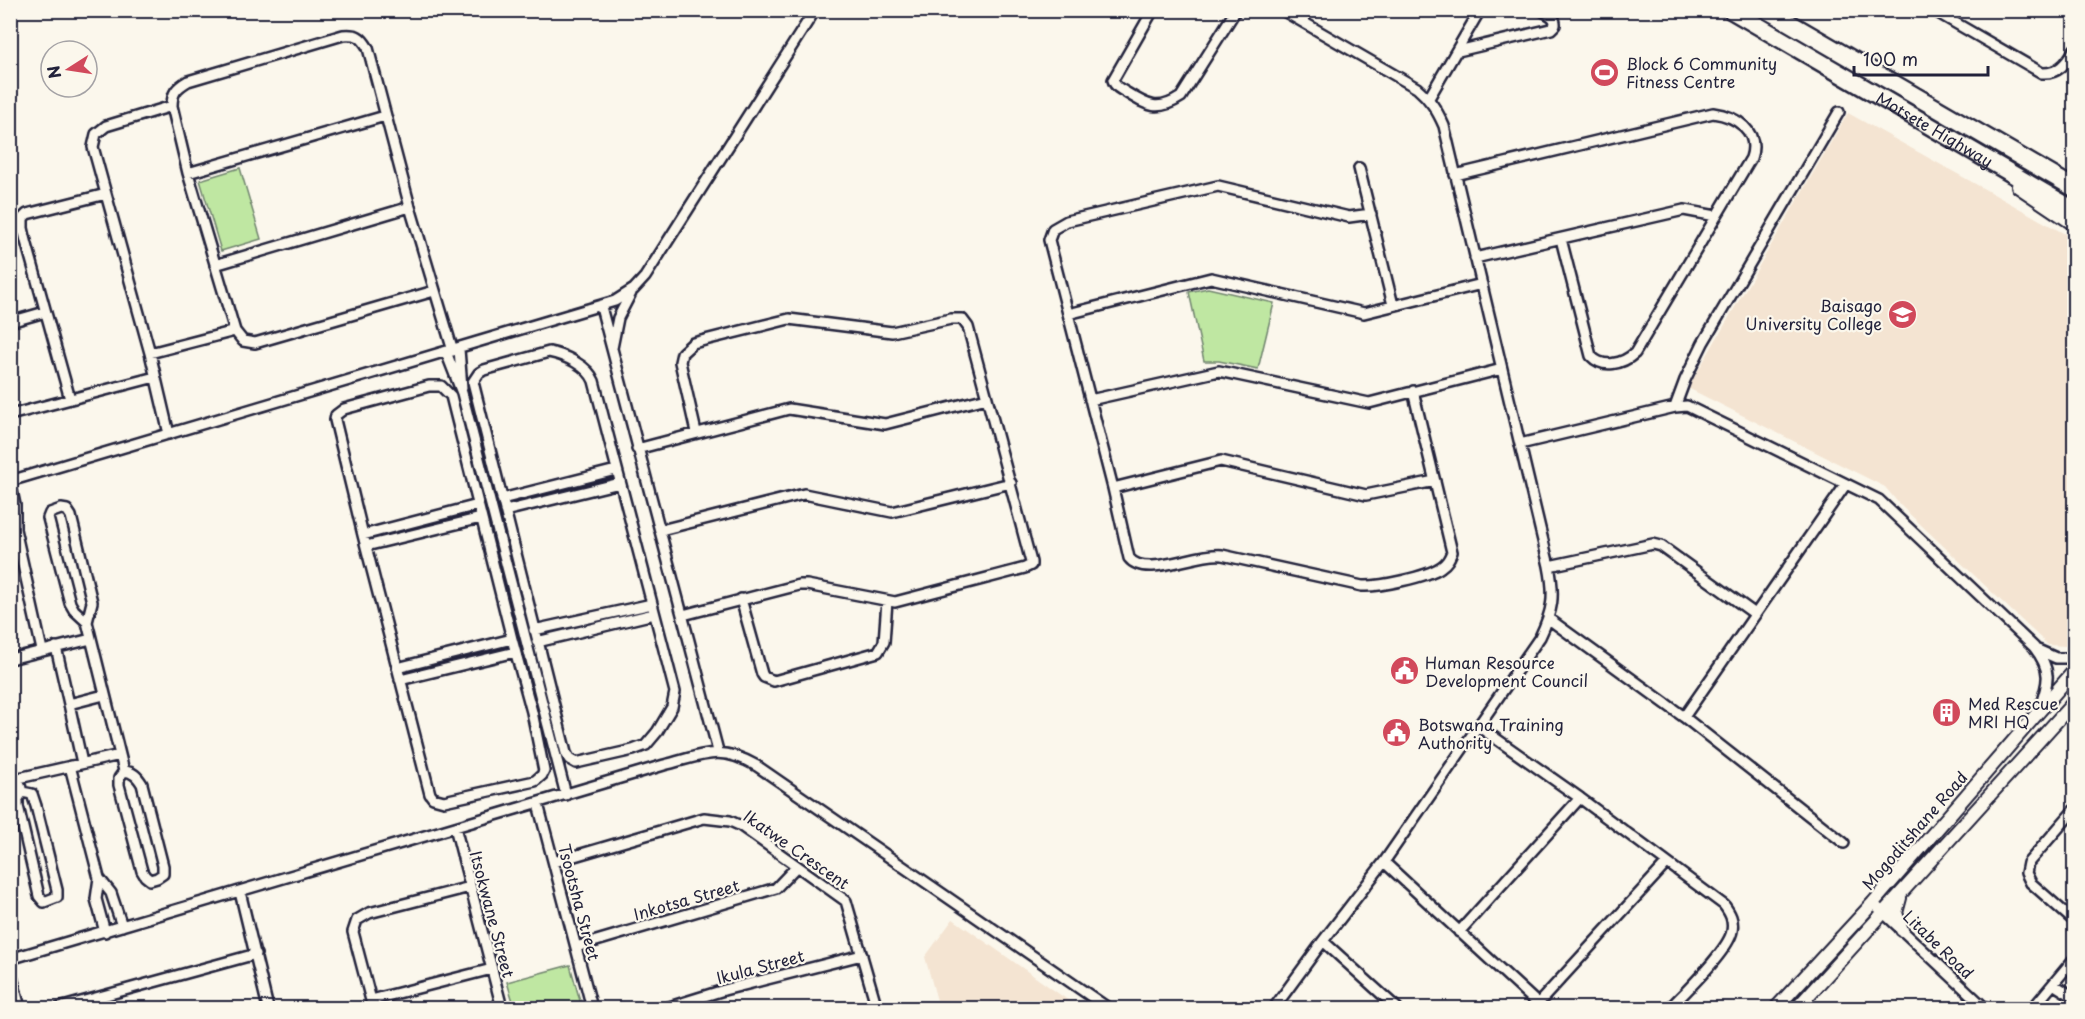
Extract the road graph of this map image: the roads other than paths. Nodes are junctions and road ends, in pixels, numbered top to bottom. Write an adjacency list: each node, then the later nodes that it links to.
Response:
1 (815, 10): 33 (street)
2 (1153, 10): 3 (street)
3 (1236, 10)
4 (1282, 10): 12 (street)
5 (1480, 10): 11 (street)
6 (1541, 10): 11 (street)
7 (1731, 10): 16 (highway, Motsete Highway)
8 (1767, 10): 20 (highway, Motsete Highway)
9 (1934, 10): 10 (street)
10 (2074, 50)
11 (1458, 51): 12 (street)
12 (1429, 98): 19 (street)
13 (172, 106): 15 (street); 18 (street); 21 (street)
14 (1839, 112): 50 (street)
15 (385, 116): 18 (street); 22 (street)
16 (1926, 124): 23 (highway, Motsete Highway); 26 (main road)
17 (1359, 168): 24 (street)
18 (188, 173): 31 (street)
19 (1455, 175): 25 (street); 30 (street)
20 (2074, 185)
21 (106, 194): 27 (street); 43 (street)
22 (410, 207): 31 (street); 34 (street)
23 (2074, 210)
24 (1371, 214): 35 (street); 38 (street)
25 (1716, 216): 29 (street); 29 (street)
26 (2074, 223)
27 (22, 228): 28 (street); 37 (street)
28 (10, 231)
29 (1561, 239): 30 (street)
30 (1475, 258): 32 (street)
31 (215, 265): 40 (street)
32 (1482, 284): 35 (street); 44 (street)
33 (634, 289): 36 (street); 41 (street)
34 (434, 291): 40 (street); 42 (street)
35 (1392, 305): 38 (street)
36 (600, 307): 41 (street); 42 (street)
37 (45, 312): 39 (street); 48 (street)
38 (1068, 314): 49 (street)
39 (10, 322)
40 (236, 331): 43 (street)
41 (612, 350): 58 (street)
42 (453, 351): 53 (street); 55 (street)
43 (150, 353): 45 (street)
44 (1502, 369): 46 (street); 57 (street)
45 (155, 377): 48 (street); 53 (street)
46 (1413, 392): 49 (street); 61 (street)
47 (987, 398): 52 (street); 52 (street); 63 (street)
48 (70, 399): 51 (street)
49 (1090, 400): 65 (street)
50 (1675, 407): 57 (street); 64 (street)
51 (10, 415)
52 (696, 432): 58 (street)
53 (169, 434): 60 (street)
54 (486, 437): 55 (street); 59 (street); 66 (street)
55 (475, 440): 56 (street); 75 (street)
56 (462, 443): 67 (street); 72 (street)
57 (1520, 444): 74 (street)
58 (637, 449): 71 (street)
59 (616, 470): 62 (street); 66 (street)
60 (10, 481): 70 (street)
61 (1435, 481): 65 (street); 65 (street)
62 (620, 483): 68 (street); 79 (street)
63 (1011, 483): 71 (street); 78 (street)
64 (1846, 484): 80 (street); 89 (street)
65 (1113, 488)
66 (502, 499): 68 (street)
67 (477, 505): 69 (street); 72 (street)
68 (505, 511): 75 (street)
69 (481, 518): 73 (street); 76 (street)
70 (13, 527): 90 (street)
71 (661, 530): 81 (street)
72 (363, 535): 73 (street)
73 (366, 546): 94 (street)
74 (1549, 566): 80 (street); 82 (street)
75 (514, 572): 76 (street); 84 (street); 100 (street)
76 (497, 578): 86 (street)
77 (741, 599): 78 (street); 78 (street); 81 (street)
78 (887, 601)
79 (653, 609): 84 (street); 87 (street); 100 (street)
80 (1755, 614): 103 (street)
81 (683, 615): 105 (street)
82 (1549, 619): 103 (street); 104 (street)
83 (87, 622): 83 (street); 85 (street)
84 (534, 630): 87 (street)
85 (91, 639): 88 (street); 97 (street)
86 (512, 639): 91 (street); 94 (street)
87 (537, 642): 100 (street)
88 (56, 647): 90 (street); 99 (street)
89 (2034, 647): 92 (street); 102 (street)
90 (42, 650): 93 (street)
91 (515, 652): 96 (street); 101 (street)
92 (2074, 658)
93 (10, 659)
94 (398, 668): 96 (street)
95 (2074, 671): 102 (main road, Mogoditshane Road)
96 (400, 680): 101 (street)
97 (104, 696): 99 (street); 106 (street)
98 (2074, 702): 126 (main road, Mogoditshane Road)
99 (69, 704): 107 (street)
100 (549, 708): 101 (street); 112 (street)
101 (532, 712)
102 (2039, 712): 128 (main road, Mogoditshane Road)
103 (1684, 717): 117 (street)
104 (1478, 726): 113 (street); 121 (street)
105 (718, 751): 112 (street); 154 (street)
106 (120, 755): 107 (street); 109 (street)
107 (82, 763): 108 (street)
108 (70, 766): 110 (street); 124 (street)
109 (124, 771): 109 (street)
110 (14, 779): 111 (street)
111 (22, 792): 118 (street); 119 (street)
112 (566, 795): 114 (street)
113 (1580, 798): 122 (street); 134 (street)
114 (538, 804): 116 (street); 120 (street, Tsootsha Street)
115 (2074, 810): 130 (street)
116 (455, 827): 125 (street, Itsokwane Street); 127 (street)
117 (1844, 843)
118 (46, 846): 119 (street); 119 (street)
119 (28, 850)
120 (554, 862): 123 (street, Ikatwe Crescent); 136 (street, Tsootsha Street)
121 (1384, 862): 134 (street); 135 (street)
122 (1667, 863): 146 (street); 157 (street)
123 (797, 866): 136 (street, Inkotsa Street); 138 (street, Ikatwe Crescent)
124 (99, 878): 131 (street); 133 (street)
125 (470, 887): 142 (street, Itsokwane Street); 145 (street)
126 (1903, 891): 129 (main road, Mogoditshane Road); 132 (main road)
127 (240, 892): 131 (street); 137 (street)
128 (1873, 903): 129 (street, Litabe Road); 158 (main road, Mogoditshane Road)
129 (1884, 913): 132 (street, Litabe Road); 159 (main road, Mogoditshane Road)
130 (2074, 921)
131 (122, 926): 133 (street)
132 (1902, 930): 160 (street, Litabe Road)
133 (105, 932): 139 (street)
134 (1459, 932): 146 (street)
135 (1323, 941): 155 (street); 156 (street)
136 (576, 947): 151 (street, Tsootsha Street)
137 (256, 954): 148 (street); 149 (street)
138 (862, 955): 152 (street, Ikula Street); 153 (street, Ikatwe Crescent)
139 (10, 959)
140 (2074, 959): 143 (street)
141 (10, 969): 147 (street)
142 (492, 969): 145 (street); 150 (street, Itsokwane Street)
143 (2053, 984): 144 (street); 161 (street)
144 (2074, 997)
145 (372, 1004)
146 (1536, 1006)
147 (20, 1008)
148 (59, 1008)
149 (268, 1008)
150 (502, 1008)
151 (592, 1008)
152 (666, 1008)
153 (877, 1008)
154 (1108, 1008)
155 (1274, 1008)
156 (1397, 1008)
157 (1670, 1008)
158 (1776, 1008)
159 (1797, 1008)
160 (1985, 1008)
161 (2033, 1008)

